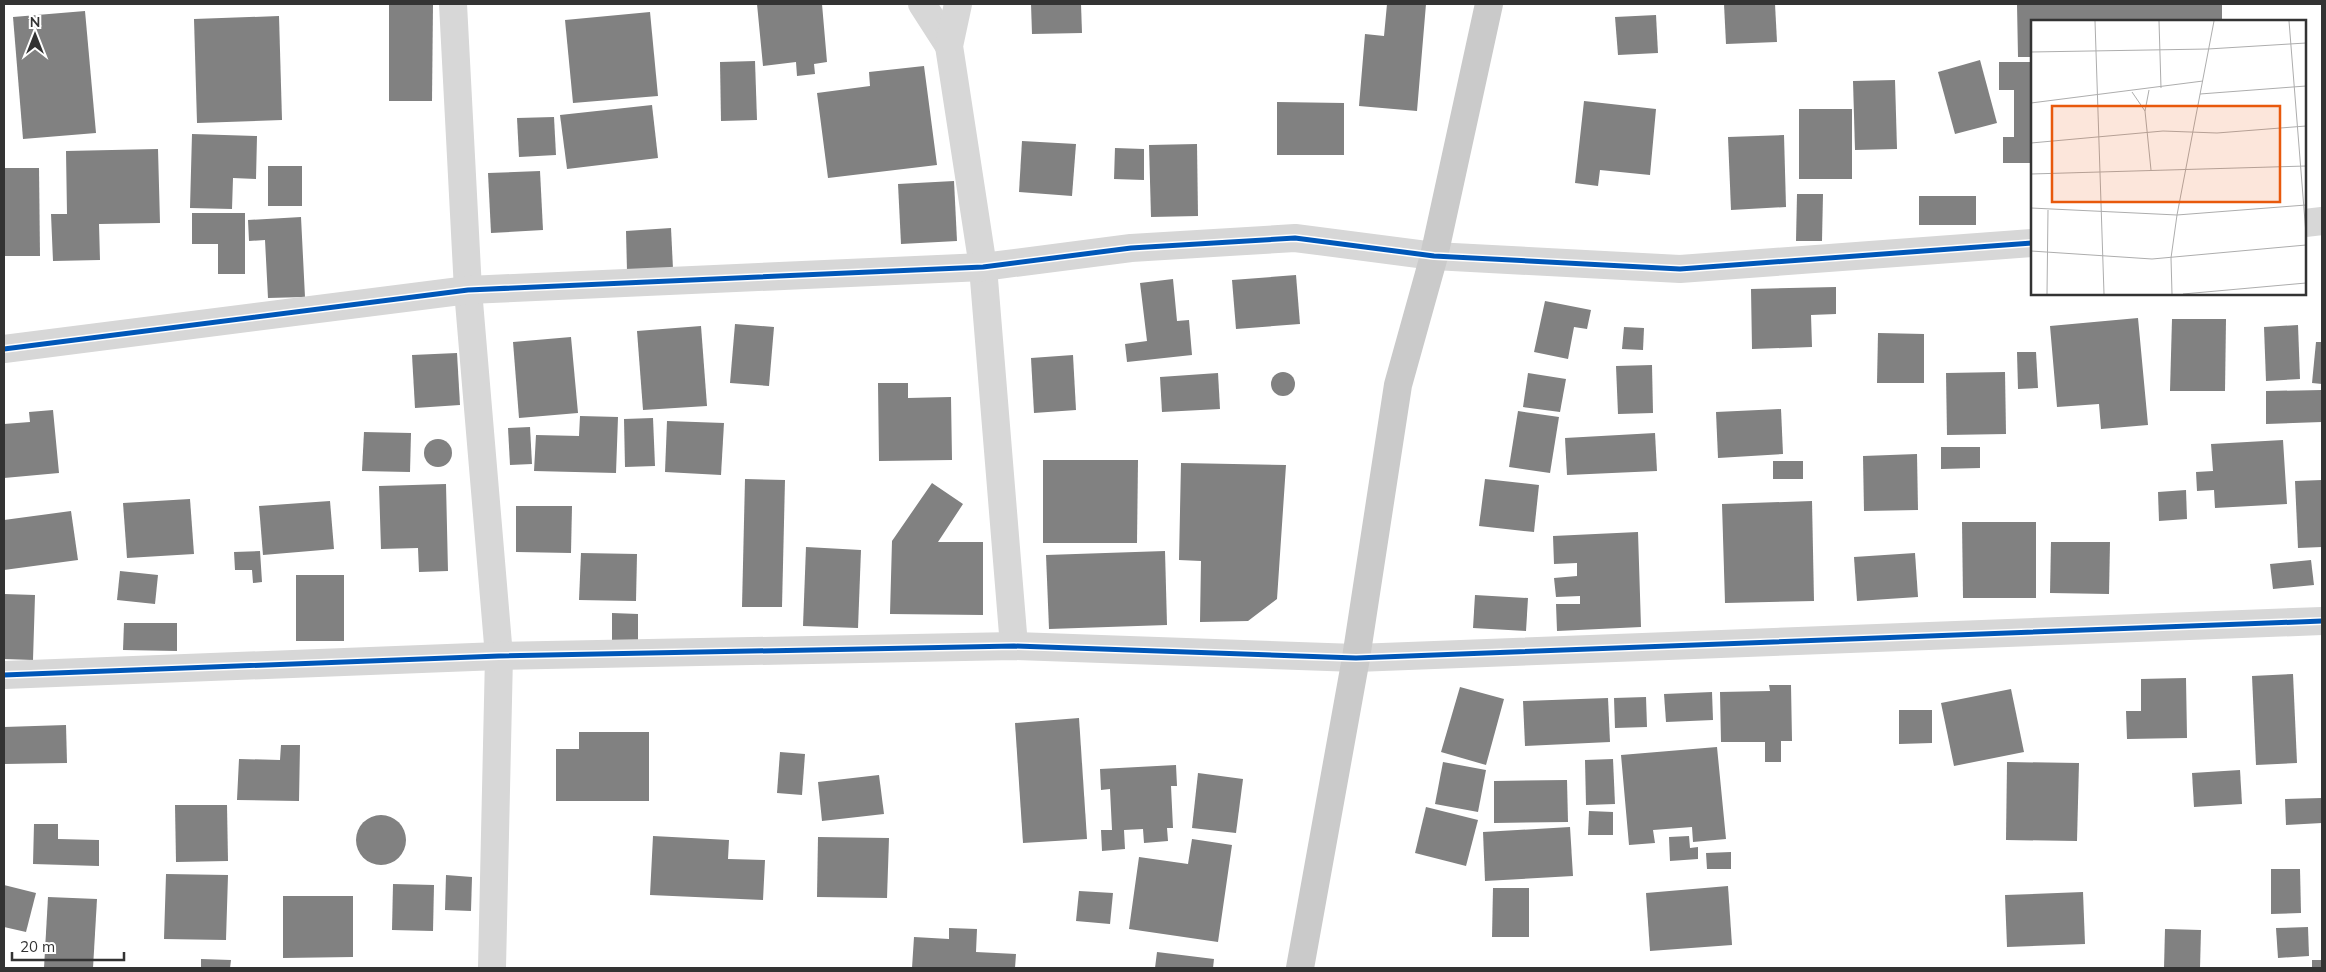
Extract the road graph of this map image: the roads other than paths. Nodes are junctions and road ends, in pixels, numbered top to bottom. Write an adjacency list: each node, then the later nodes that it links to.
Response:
1 (453, 4): 11 (street)
2 (922, 4): 5 (street)
3 (958, 4): 5 (street)
4 (1489, 4): 9 (main road)
5 (949, 46): 10 (street)
6 (2322, 221): 7 (street)
7 (2306, 223)
8 (2031, 243): 9 (street)
9 (1434, 256): 10 (street); 16 (main road)
10 (983, 267): 11 (street); 14 (street)
11 (468, 290): 12 (street); 15 (street)
12 (4, 349)
13 (2322, 621): 16 (street)
14 (1014, 646): 15 (street); 16 (street)
15 (498, 656): 17 (street); 18 (street)
16 (1356, 658): 19 (main road)
17 (4, 675)
18 (492, 968)
19 (1300, 968)

